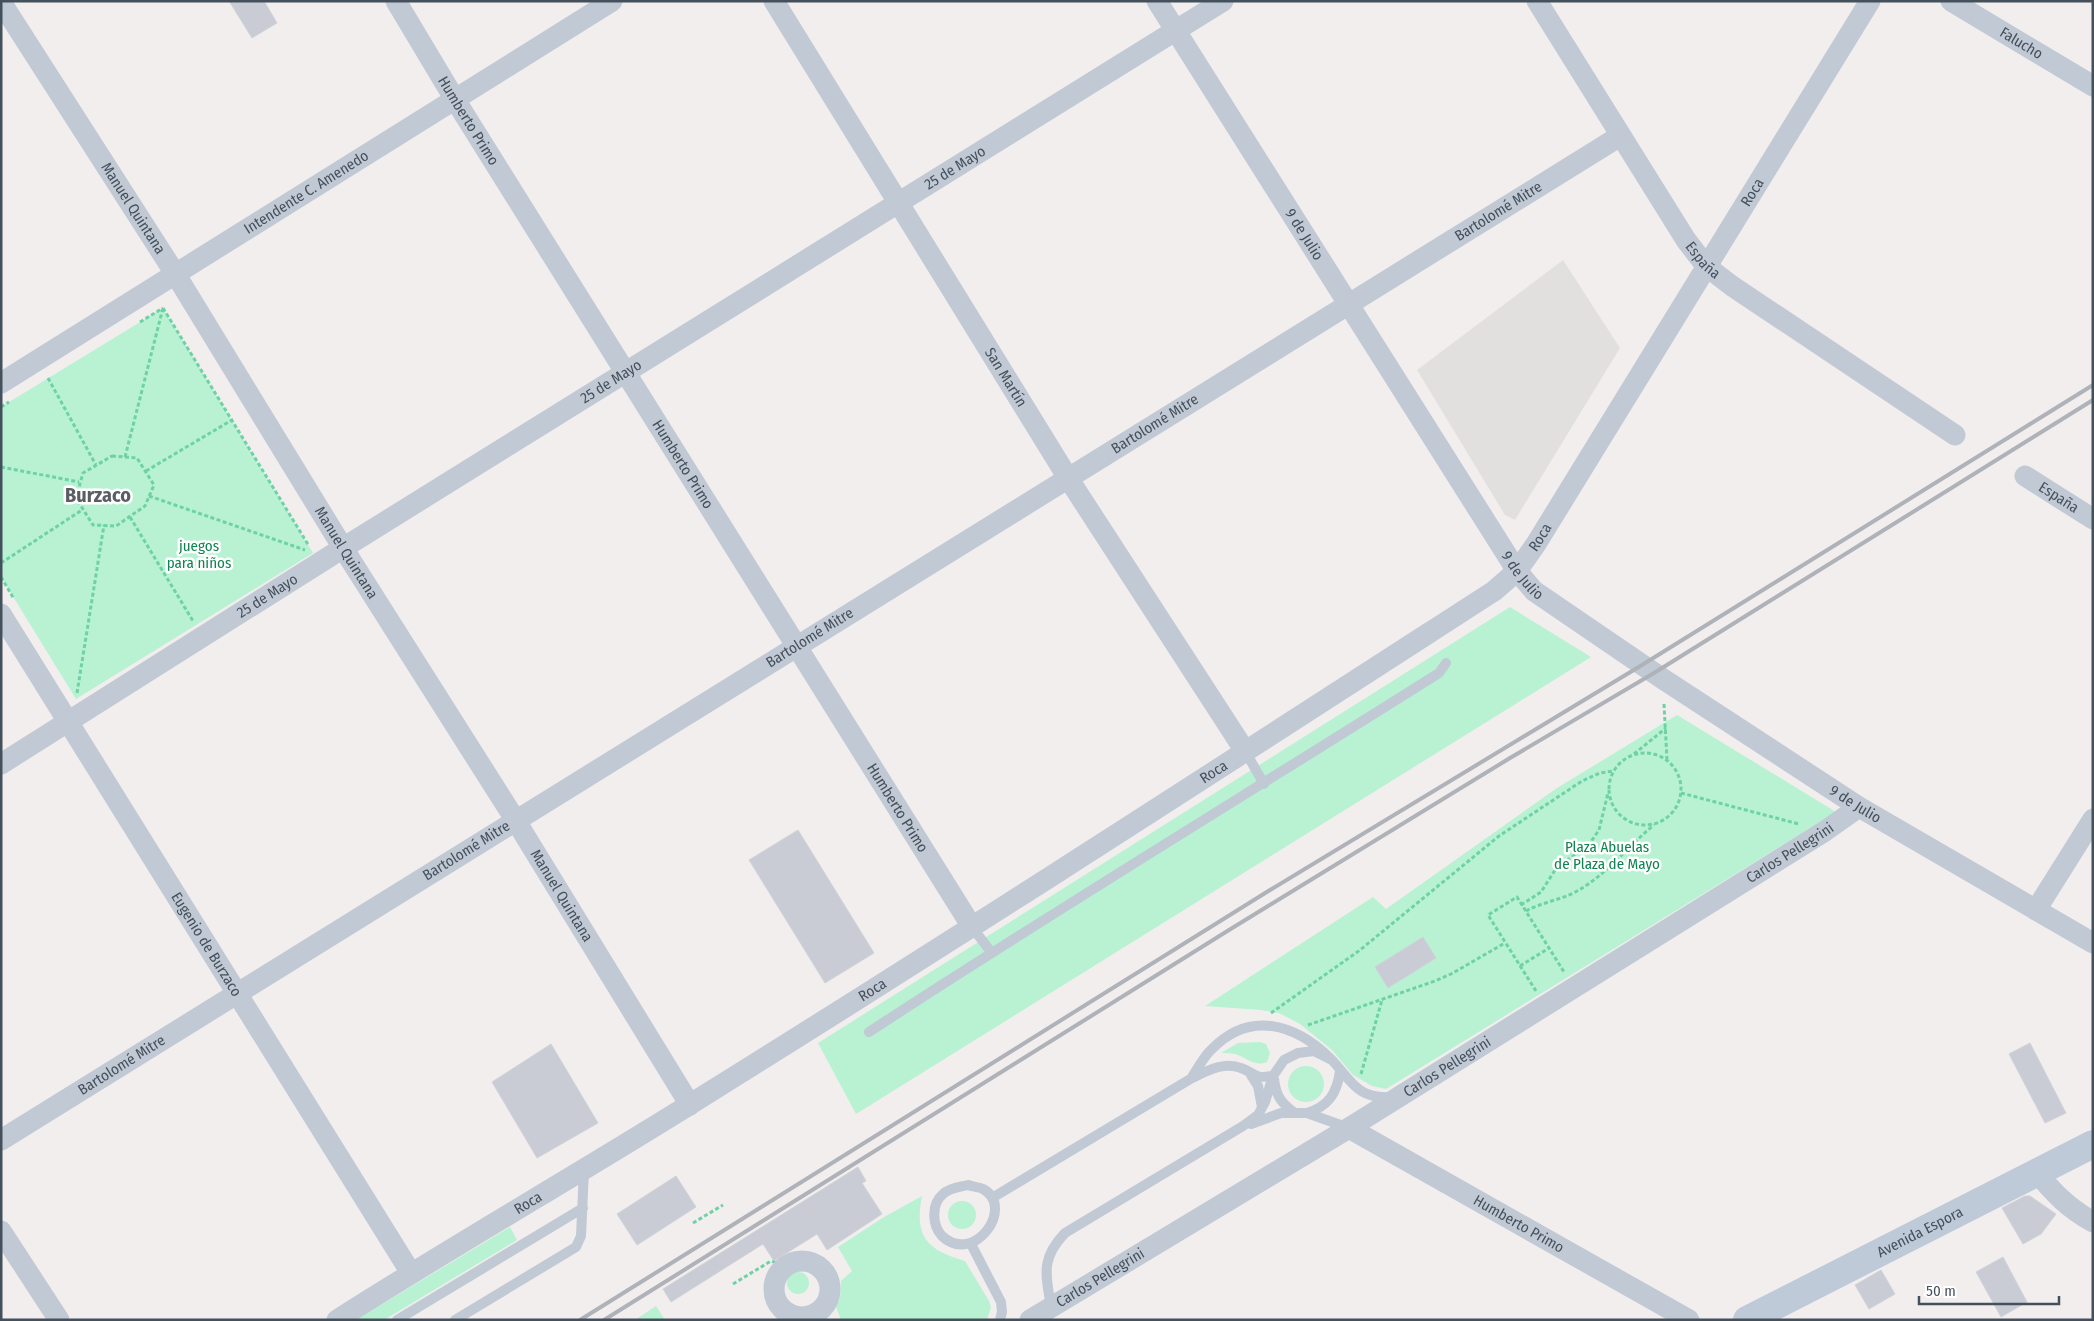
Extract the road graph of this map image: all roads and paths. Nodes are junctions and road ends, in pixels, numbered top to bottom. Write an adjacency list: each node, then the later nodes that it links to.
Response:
1 (396, 1): 12 (street, Humberto Primo)
2 (612, 1): 12 (street, Intendente C. Amenedo)
3 (774, 1): 14 (street, San Martín)
4 (1157, 1): 10 (street, 9 de Julio)
5 (1223, 1): 10 (street, 25 de Mayo)
6 (1537, 1): 13 (street, España)
7 (1870, 1): 15 (street, Roca)
8 (1951, 1): 11 (street, Falucho)
9 (1, 2): 16 (street, Manuel Quintana)
10 (1176, 30): 14 (street, 25 de Mayo); 17 (street, 9 de Julio)
11 (2093, 86)
12 (454, 98): 16 (street, Intendente C. Amenedo); 18 (street, Humberto Primo)
13 (1620, 136): 15 (street, España); 17 (street, Bartolomé Mitre)
14 (899, 204): 18 (street, 25 de Mayo); 28 (street, San Martín)
15 (1706, 266): 22 (street, España); 37 (street, Roca)
16 (176, 275): 20 (street, Intendente C. Amenedo); 35 (street, Manuel Quintana)
17 (1350, 303): 28 (street, Bartolomé Mitre); 37 (street, 9 de Julio)
18 (626, 373): 35 (street, 25 de Mayo); 41 (street, Humberto Primo)
19 (48, 378): 24 (path)
20 (1, 383)
21 (232, 420): 23 (path); 26 (path); 30 (path)
22 (1955, 436)
23 (125, 457): 24 (path); 26 (path)
24 (96, 465): 29 (path)
25 (1, 468): 29 (path)
26 (146, 471): 30 (path)
27 (2025, 476): 33 (street, España)
28 (1068, 478): 41 (street, Bartolomé Mitre); 49 (street, San Martín)
29 (80, 482): 31 (path)
30 (150, 496): 32 (path)
31 (82, 510): 34 (path); 36 (path)
32 (130, 517): 34 (path); 40 (path)
33 (2093, 519)
34 (104, 525): 46 (path)
35 (343, 548): 47 (street, 25 de Mayo); 59 (street, Manuel Quintana)
36 (1, 563)
37 (1517, 570): 43 (street, 9 de Julio); 49 (street, Roca)
38 (1, 577): 39 (path)
39 (9, 608): 47 (street, Eugenio de Burzaco)
40 (195, 625)
41 (796, 645): 59 (street, Bartolomé Mitre); 65 (street, Humberto Primo)
42 (1446, 663): 54 (lane)
43 (1663, 679): 48 (path); 57 (street, 9 de Julio)
44 (71, 690): 46 (path)
45 (84, 694): 46 (path)
46 (76, 698)
47 (68, 722): 52 (street, 25 de Mayo); 72 (street, Eugenio de Burzaco)
48 (1666, 728): 50 (path); 51 (path)
49 (1245, 751): 54 (lane); 65 (street, Roca)
50 (1633, 754): 51 (path); 53 (path)
51 (1668, 761): 56 (path)
52 (1, 764)
53 (1613, 772): 55 (path); 75 (path)
54 (1264, 784): 69 (lane)
55 (1608, 792): 60 (path); 62 (path)
56 (1681, 793): 60 (path); 61 (path)
57 (1859, 807): 61 (street, Carlos Pellegrini); 63 (street, 9 de Julio)
58 (2093, 819): 63 (street)
59 (516, 821): 72 (street, Bartolomé Mitre); 85 (street, Manuel Quintana)
60 (1657, 823): 64 (path)
61 (1825, 830): 71 (street, Carlos Pellegrini)
62 (1521, 905): 64 (path); 66 (path)
63 (2036, 910): 67 (street, 9 de Julio)
64 (1526, 911): 68 (path)
65 (972, 927): 69 (lane); 85 (street, Roca)
66 (1506, 943): 70 (path); 73 (path)
67 (2093, 943)
68 (1549, 948): 70 (path); 71 (path)
69 (991, 952): 76 (lane)
70 (1520, 966): 74 (path)
71 (1574, 987): 74 (street, Carlos Pellegrini)
72 (236, 994): 91 (street, Bartolomé Mitre); 103 (street, Eugenio de Burzaco)
73 (1382, 1000): 77 (path); 83 (path)
74 (1545, 1005): 84 (street, Carlos Pellegrini)
75 (1267, 1025): 77 (lane); 82 (lane)
76 (869, 1032)
77 (1290, 1032): 78 (lane)
78 (1330, 1059): 79 (lane); 81 (lane)
79 (1340, 1072): 83 (lane); 88 (lane)
80 (1252, 1075): 81 (lane); 82 (lane); 86 (lane)
81 (1273, 1076): 86 (lane); 87 (lane)
82 (1192, 1078): 95 (lane)
83 (1357, 1088): 84 (lane)
84 (1397, 1096): 90 (street, Carlos Pellegrini)
85 (690, 1104): 93 (street, Roca)
86 (1262, 1108): 89 (lane)
87 (1295, 1113): 88 (lane); 89 (lane)
88 (1307, 1113): 90 (lane)
89 (1243, 1126): 105 (lane)
90 (1349, 1128): 105 (street, Carlos Pellegrini); 113 (street, Humberto Primo)
91 (1, 1140)
92 (2093, 1144): 94 (main road, Avenida Espora)
93 (584, 1170): 97 (lane); 103 (street, Roca)
94 (2037, 1173): 98 (street); 114 (main road, Avenida Espora)
95 (992, 1198): 101 (lane); 101 (lane)
96 (723, 1205): 99 (path)
97 (583, 1208): 109 (lane); 110 (lane)
98 (2093, 1222)
99 (693, 1223)
100 (1, 1231): 107 (street)
101 (971, 1244): 111 (lane)
102 (786, 1266): 104 (path); 106 (street); 106 (street)
103 (411, 1273): 108 (street, Roca)
104 (733, 1284)
105 (1050, 1307): 112 (street, Carlos Pellegrini)
106 (820, 1316)
107 (59, 1320)
108 (337, 1320)
109 (397, 1320)
110 (455, 1320)
111 (1000, 1320)
112 (1030, 1320)
113 (1689, 1320)
114 (1747, 1320)

